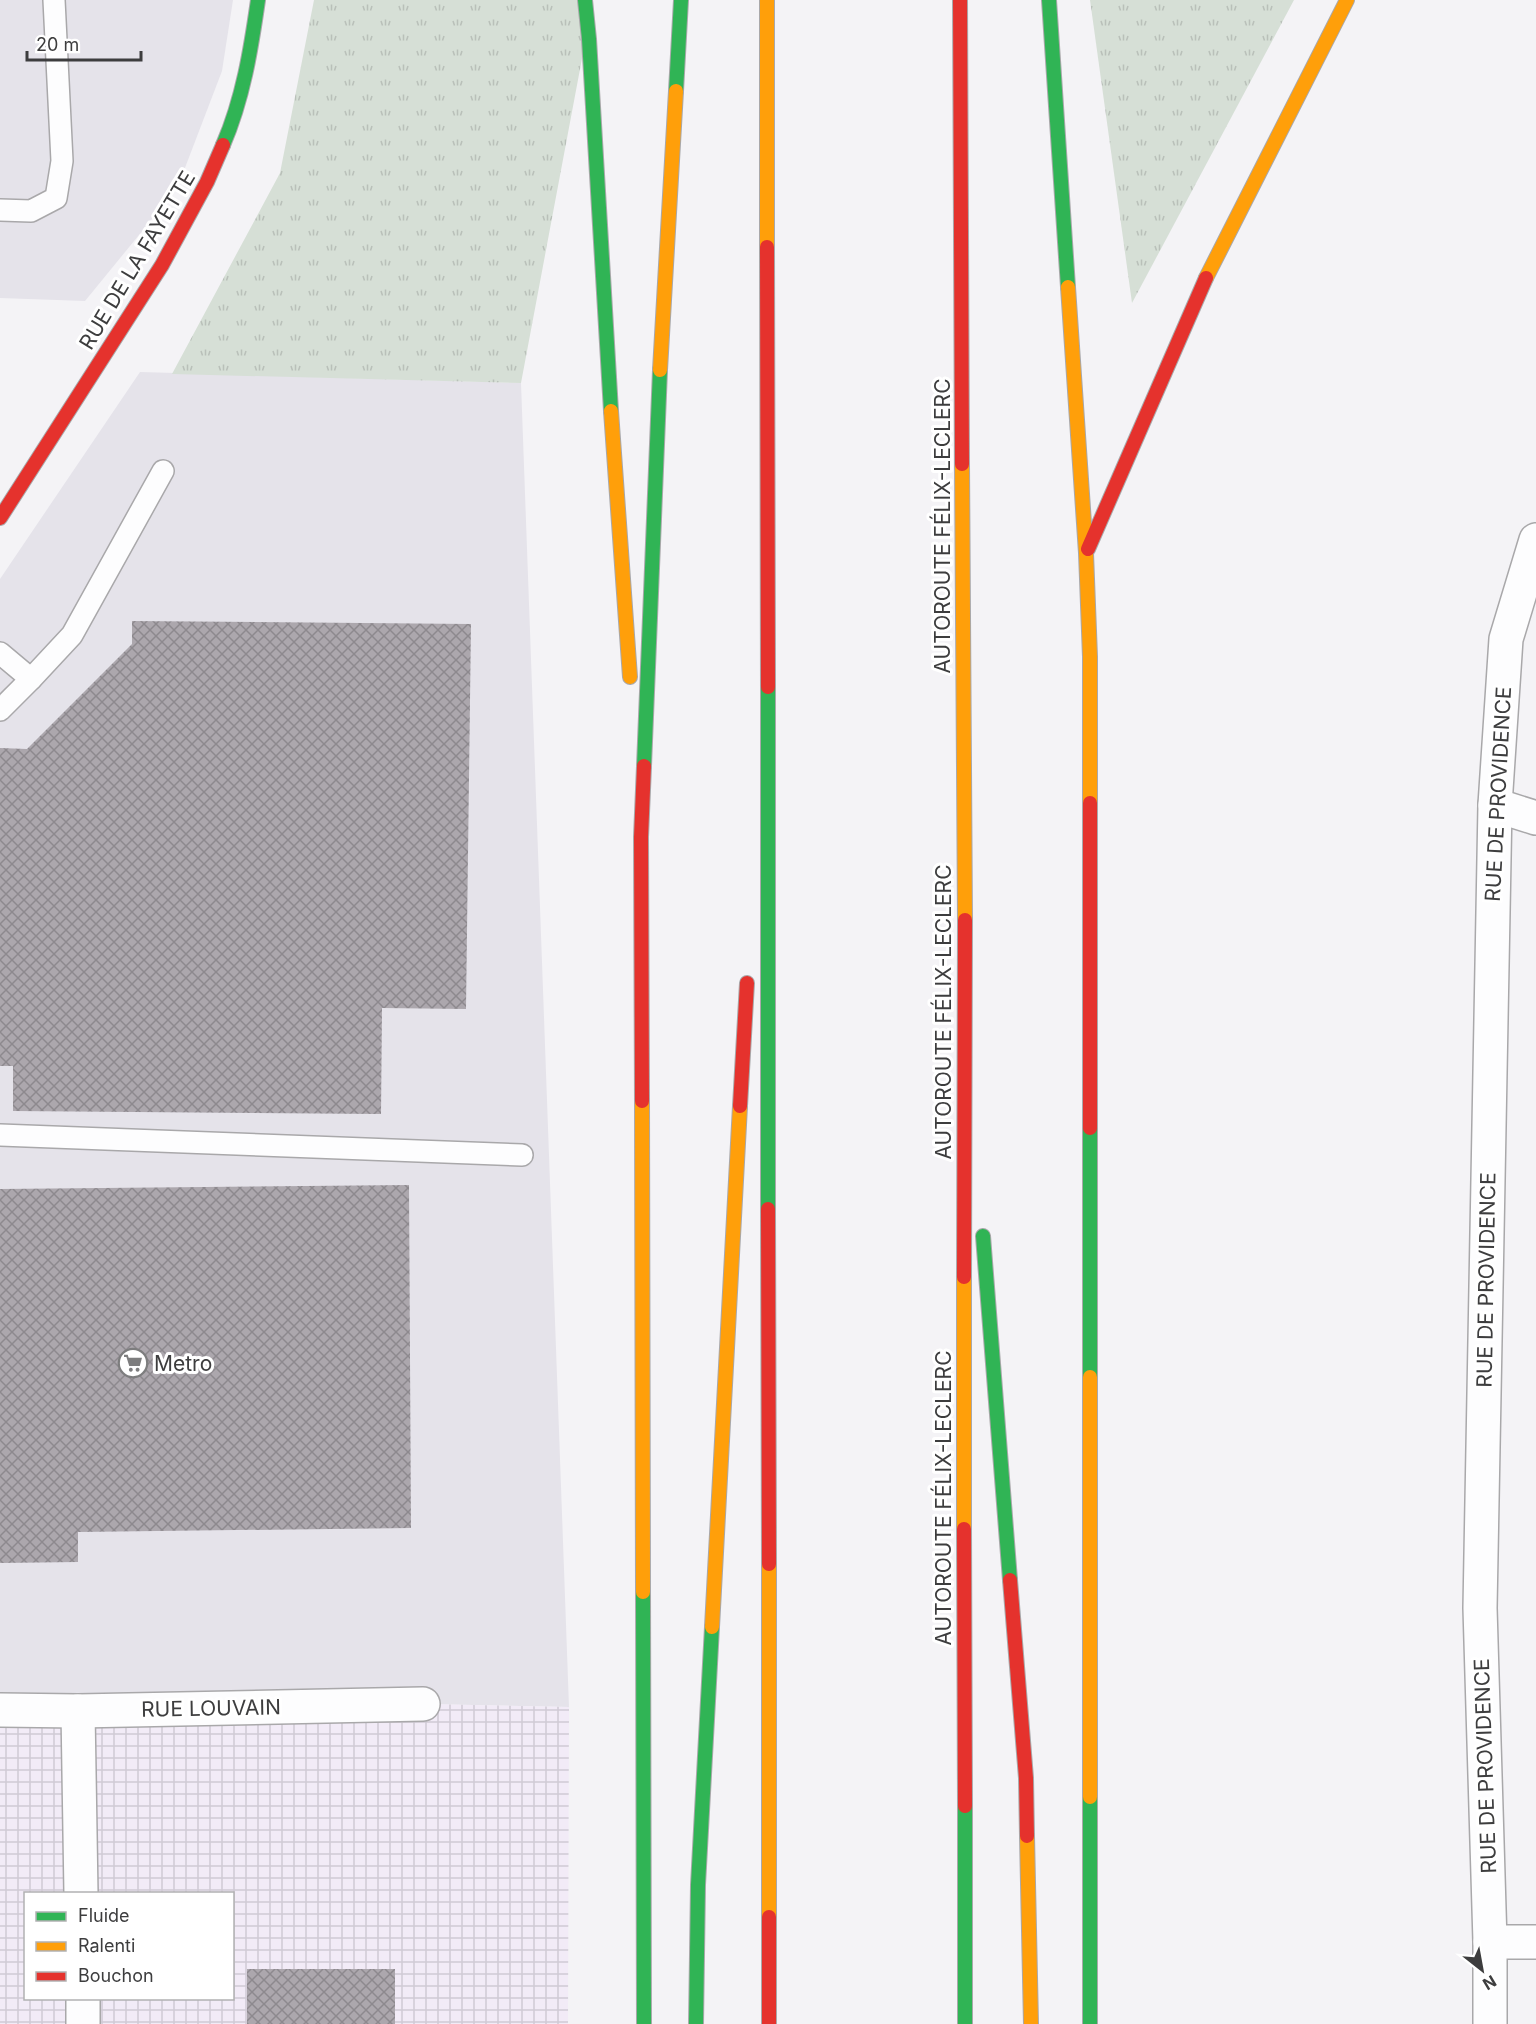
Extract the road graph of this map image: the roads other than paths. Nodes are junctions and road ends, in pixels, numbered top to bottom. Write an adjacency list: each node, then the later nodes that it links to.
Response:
1 (54, 0): 9 (lane)
2 (258, 0): 11 (main road, RUE DE LA FAYETTE)
3 (585, 0): 17 (main road)
4 (681, 0): 22 (main road)
5 (767, 0): 14 (main road)
6 (960, 0): 25 (main road, AUTOROUTE FÉLIX-LECLERC)
7 (1049, 0): 13 (main road)
8 (1347, 0): 13 (main road)
9 (0, 210)
10 (163, 471): 16 (lane)
11 (0, 518)
12 (1536, 540): 20 (street, RUE DE PROVIDENCE)
13 (1086, 553): 43 (main road)
14 (768, 601): 23 (main road); 40 (main road)
15 (0, 653): 16 (lane)
16 (31, 679): 19 (lane)
17 (630, 686)
18 (632, 709): 22 (main road)
19 (0, 710)
20 (1494, 805): 21 (street); 34 (street, RUE DE PROVIDENCE)
21 (1536, 818)
22 (641, 837): 38 (main road)
23 (754, 862)
24 (748, 969): 39 (main road)
25 (965, 1010): 28 (main road); 41 (main road, AUTOROUTE FÉLIX-LECLERC)
26 (0, 1135): 27 (lane)
27 (522, 1155)
28 (978, 1175)
29 (982, 1223): 42 (main road)
30 (423, 1704): 32 (street, RUE LOUVAIN)
31 (0, 1710): 32 (street, RUE LOUVAIN)
32 (78, 1711): 33 (street)
33 (81, 1892)
34 (1490, 1942): 35 (street); 44 (street, RUE DE PROVIDENCE)
35 (1536, 1942)
36 (83, 2000): 37 (street)
37 (83, 2024)
38 (644, 2024)
39 (696, 2024)
40 (769, 2024)
41 (965, 2024)
42 (1031, 2024)
43 (1090, 2024)
44 (1490, 2024)

